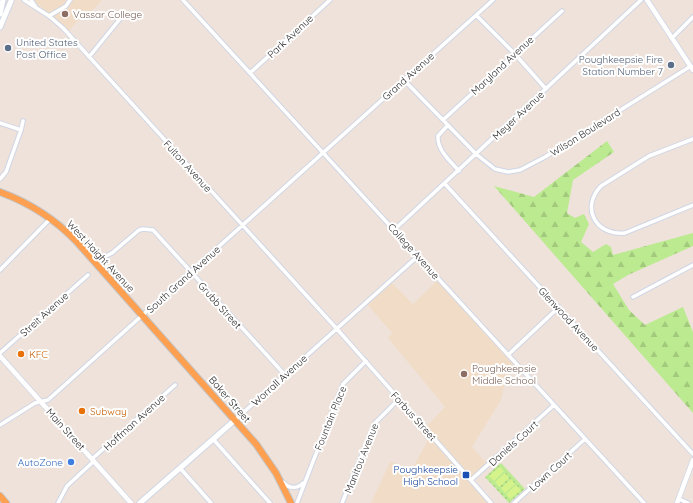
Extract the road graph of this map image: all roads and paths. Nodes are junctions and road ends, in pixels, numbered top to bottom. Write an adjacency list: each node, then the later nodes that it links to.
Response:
1 (4, 0): 10 (main road); 13 (main road)
2 (24, 0): 11 (street, Fulton Avenue)
3 (31, 0): 11 (street, Fulton Avenue)
4 (70, 0): 16 (street)
5 (183, 0): 23 (street, College Avenue)
6 (330, 0): 23 (street, Park Avenue)
7 (493, 0): 15 (street, Grand Avenue)
8 (641, 0): 25 (street, Meyer Avenue)
9 (647, 0): 19 (street)
10 (12, 1): 18 (main road)
11 (35, 6): 16 (street, Fulton Avenue)
12 (562, 11): 20 (street, Maryland Avenue)
13 (0, 14)
14 (124, 14): 21 (street)
15 (476, 15): 20 (street); 24 (street, Grand Avenue)
16 (49, 16): 21 (street, Fulton Avenue)
17 (693, 17): 19 (street)
18 (0, 27)
19 (672, 38): 22 (street)
20 (514, 53): 25 (street); 26 (street, Maryland Avenue)
21 (89, 57): 40 (street, Fulton Avenue)
22 (692, 68): 33 (street, Wilson Boulevard)
23 (250, 73): 32 (street, College Avenue)
24 (404, 80): 26 (street, Wilson Boulevard); 32 (street, Grand Avenue)
25 (546, 89): 33 (street, Meyer Avenue)
26 (443, 120): 29 (street, Wilson Boulevard)
27 (23, 121): 30 (street)
28 (0, 123): 30 (street)
29 (448, 125): 33 (street, Wilson Boulevard); 34 (street)
30 (21, 130): 35 (street)
31 (693, 139): 38 (street)
32 (323, 153): 40 (street, South Grand Avenue); 41 (street, College Avenue)
33 (476, 154): 34 (street, Meyer Avenue)
34 (459, 171): 36 (street, Meyer Avenue)
35 (0, 179)
36 (445, 184): 41 (street, Meyer Avenue); 49 (street, Glenwood Avenue)
37 (0, 192): 39 (highway, West Haight Avenue)
38 (693, 205)
39 (51, 218): 45 (street); 50 (highway, West Haight Avenue)
40 (242, 225): 46 (street, South Grand Avenue); 51 (street, Fulton Avenue)
41 (394, 230): 43 (street, College Avenue)
42 (106, 256): 46 (street, Grubb Street)
43 (418, 256): 51 (street, Worrall Avenue); 53 (street, College Avenue)
44 (693, 265): 48 (street)
45 (0, 270)
46 (190, 272): 50 (street, South Grand Avenue); 55 (street, Grubb Street)
47 (88, 275): 52 (street, Streit Avenue)
48 (633, 297)
49 (559, 307): 53 (street); 64 (street, Glenwood Avenue)
50 (142, 315): 58 (street, South Grand Avenue); 60 (highway, Baker Street)
51 (337, 329): 54 (street, Forbus Street); 55 (street, Worrall Avenue)
52 (0, 355): 58 (street, Main Street)
53 (508, 355): 59 (street, College Avenue)
54 (366, 361): 57 (street, Forbus Street); 70 (street, Fountain Place)
55 (285, 375): 60 (street, Worrall Avenue)
56 (175, 385): 65 (street, Hoffman Avenue)
57 (400, 399): 69 (street, Forbus Street); 81 (street, Manitou Avenue)
58 (41, 401): 61 (street, South Grand Avenue); 65 (street, Main Street)
59 (554, 405): 62 (street, College Avenue); 69 (street, Daniels Court)
60 (235, 420): 63 (main road, Worrall Avenue); 68 (highway, Baker Street)
61 (0, 425)
62 (585, 438): 83 (street, Lown Court); 84 (street, College Avenue)
63 (213, 439): 67 (main road, Worrall Avenue); 78 (street)
64 (693, 454)
65 (93, 460): 74 (street, Hoffman Avenue); 75 (street, Main Street)
66 (693, 460): 72 (street)
67 (180, 468): 76 (main road, Worrall Avenue); 77 (street)
68 (280, 479): 70 (street); 79 (highway, Baker Street)
69 (471, 480): 82 (street, Forbus Street)
70 (304, 482): 80 (street, Fountain Place)
71 (0, 496): 73 (highway)
72 (678, 501): 85 (street)
73 (6, 503)
74 (58, 503)
75 (132, 503)
76 (140, 503)
77 (211, 503)
78 (270, 503)
79 (291, 503)
80 (297, 503)
81 (342, 503)
82 (491, 503)
83 (514, 503)
84 (644, 503)
85 (688, 503)

